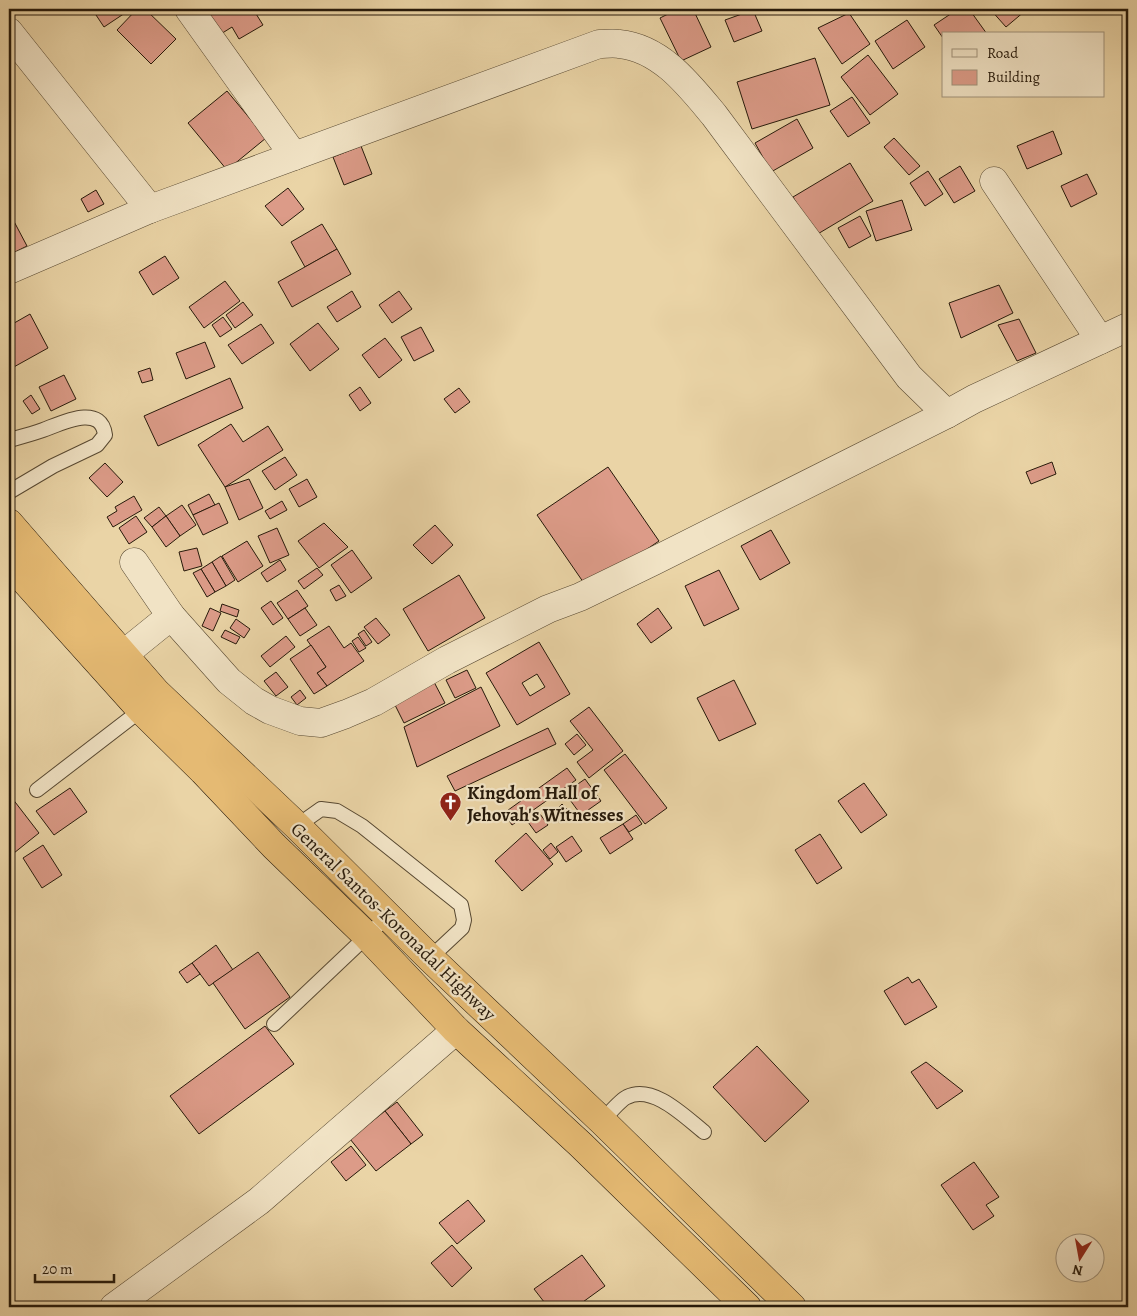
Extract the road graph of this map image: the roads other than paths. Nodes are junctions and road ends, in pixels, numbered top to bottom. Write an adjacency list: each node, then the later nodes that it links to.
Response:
1 (189, 9): 3 (street)
2 (9, 32): 5 (street)
3 (294, 156): 5 (street); 9 (street)
4 (994, 181): 8 (street)
5 (150, 209): 6 (street)
6 (9, 270)
7 (1128, 327): 8 (street)
8 (1100, 340): 9 (street)
9 (947, 414): 15 (street)
10 (9, 440): 11 (lane)
11 (9, 492)
12 (9, 523): 16 (highway, General Santos-Koronadal Highway)
13 (134, 562): 15 (street)
14 (9, 564): 17 (highway, General Santos-Koronadal Highway)
15 (171, 616): 16 (street)
16 (124, 654): 19 (highway, General Santos-Koronadal Highway)
17 (141, 710): 18 (lane); 21 (highway, General Santos-Koronadal Highway)
18 (37, 790)
19 (297, 826): 20 (highway, General Santos-Koronadal Highway); 22 (lane)
20 (388, 916): 21 (lane); 22 (highway, General Santos-Koronadal Highway)
21 (367, 936): 23 (lane); 24 (highway, General Santos-Koronadal Highway)
22 (430, 958): 25 (highway, General Santos-Koronadal Highway)
23 (274, 1024)
24 (456, 1030): 27 (street); 28 (highway, General Santos-Koronadal Highway)
25 (602, 1121): 26 (lane); 29 (highway, General Santos-Koronadal Highway)
26 (704, 1132)
27 (114, 1307)
28 (747, 1307)
29 (792, 1307)

